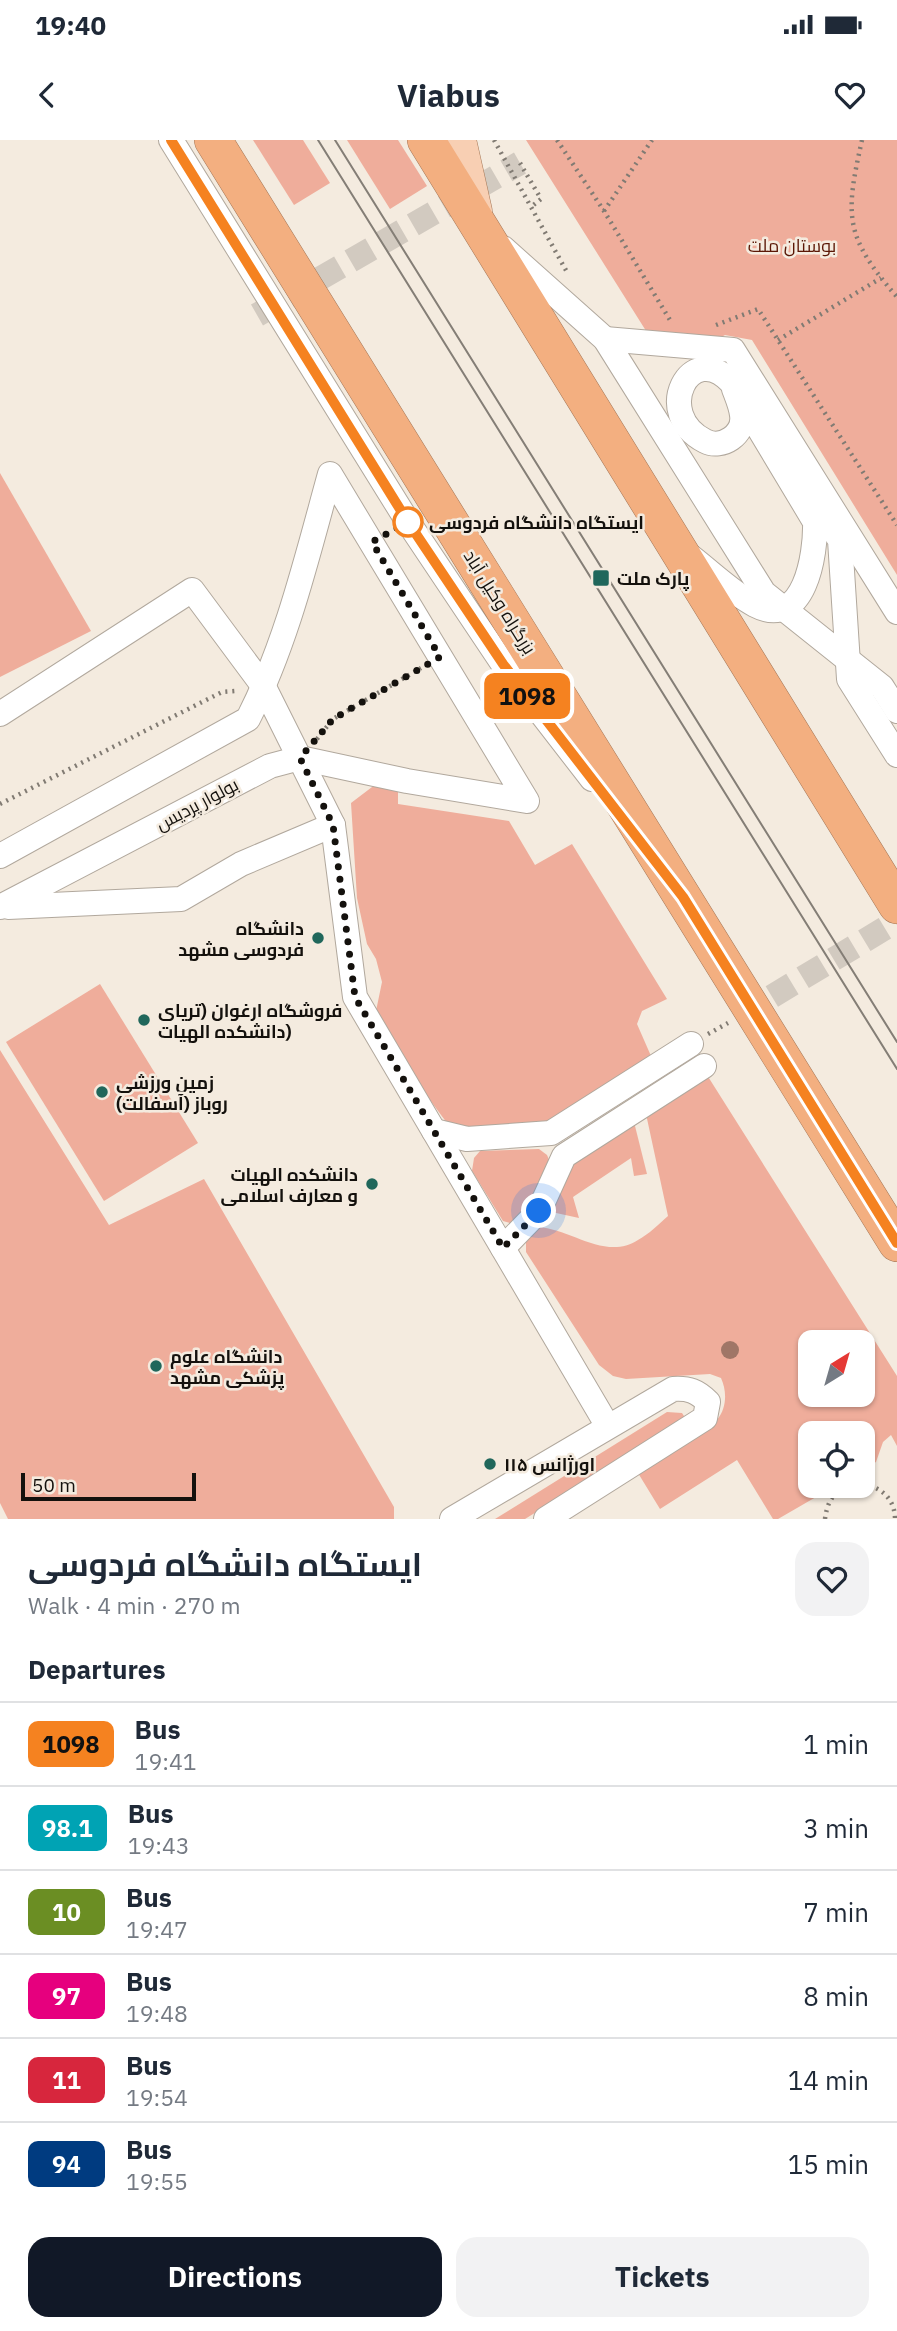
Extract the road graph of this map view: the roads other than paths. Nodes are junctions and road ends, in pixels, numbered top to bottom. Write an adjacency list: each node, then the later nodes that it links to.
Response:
1 (171, 140): 18 (street)
2 (214, 140): 18 (highway, بزرگراه وکیل آباد)
3 (426, 140): 5 (highway)
4 (460, 140): 5 (main road)
5 (479, 226): 6 (street); 7 (highway)
6 (605, 339): 8 (street); 11 (street)
7 (679, 549): 13 (street); 19 (highway)
8 (859, 549): 9 (street); 15 (street)
9 (897, 612)
10 (264, 687): 12 (street); 14 (street); 14 (street, بولوار پردیس); 17 (street)
11 (897, 711)
12 (0, 714)
13 (897, 755)
14 (300, 758): 16 (street); 20 (street, بولوار پردیس)
15 (897, 772)
16 (333, 825): 20 (street); 23 (street)
17 (0, 856)
18 (683, 897): 26 (highway, بزرگراه وکیل آباد)
19 (897, 905)
20 (0, 907)
21 (698, 1040): 24 (street)
22 (704, 1066): 25 (street)
23 (434, 1131): 24 (street); 27 (street)
24 (551, 1133): 25 (street)
25 (564, 1156): 27 (street)
26 (897, 1243)
27 (503, 1248): 28 (street)
28 (607, 1425): 29 (street); 30 (street)
29 (452, 1519)
30 (546, 1519)

